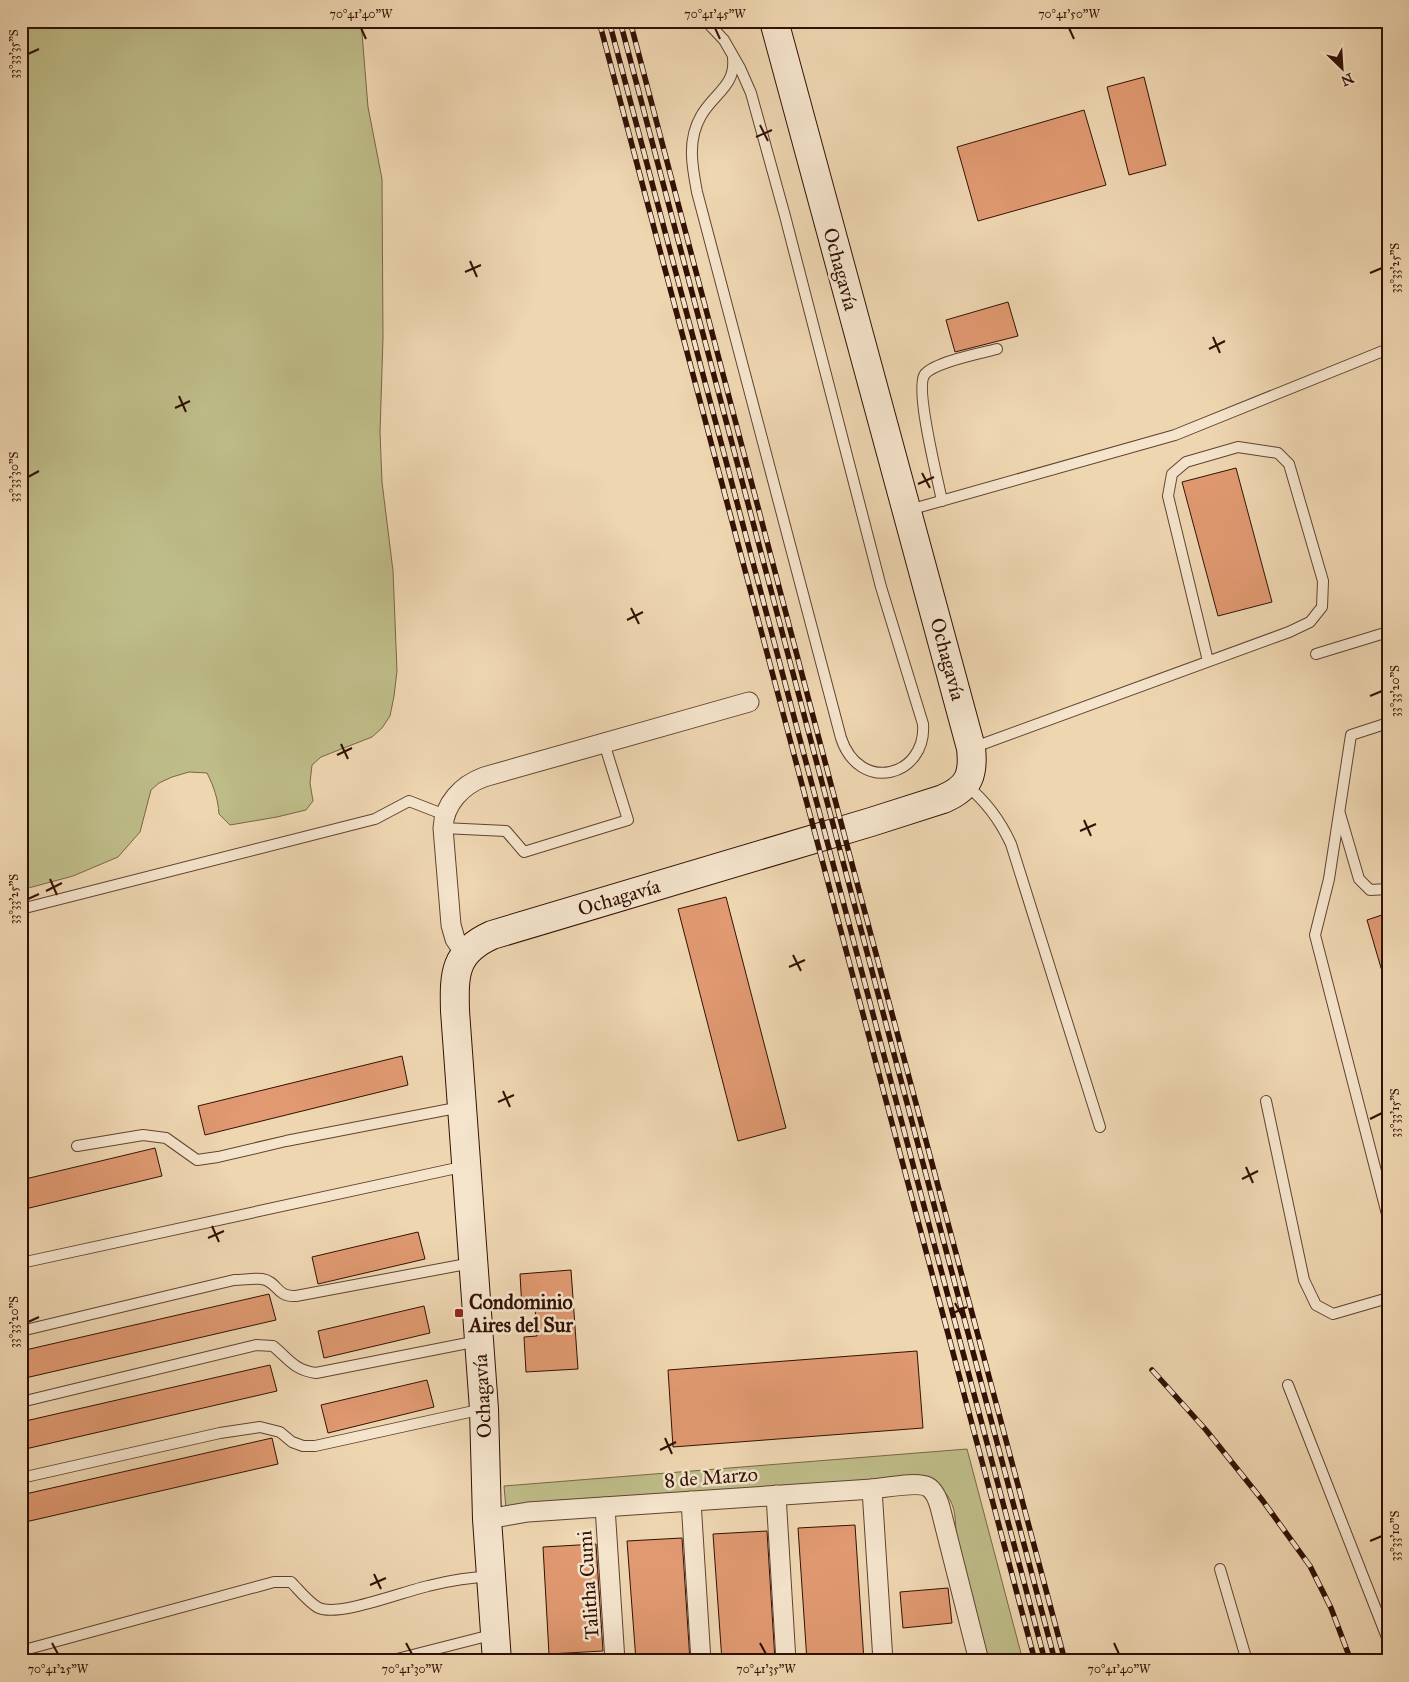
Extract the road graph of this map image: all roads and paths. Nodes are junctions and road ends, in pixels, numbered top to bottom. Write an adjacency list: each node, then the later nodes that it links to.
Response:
1 (706, 21): 3 (lane)
2 (774, 21): 7 (main road, Ochagavía)
3 (733, 58): 3 (lane)
4 (997, 349): 6 (lane)
5 (1388, 349): 6 (lane)
6 (942, 501): 7 (lane)
7 (907, 511): 14 (main road, Ochagavía)
8 (1388, 632): 9 (lane)
9 (1316, 654)
10 (1208, 661): 10 (lane); 14 (lane)
11 (749, 702): 13 (street)
12 (1388, 723): 16 (lane)
13 (604, 743): 17 (street); 17 (lane)
14 (971, 748): 15 (main road, Ochagavía)
15 (965, 785): 20 (main road, Ochagavía); 23 (lane)
16 (1339, 808): 18 (lane); 26 (lane)
17 (444, 821): 19 (lane); 20 (street)
18 (1388, 889)
19 (21, 909)
20 (465, 954): 22 (main road, Ochagavía)
21 (1266, 1101): 29 (lane)
22 (462, 1107): 24 (lane); 25 (main road, Ochagavía)
23 (1100, 1128)
24 (77, 1146)
25 (467, 1166): 27 (lane); 28 (main road, Ochagavía)
26 (1388, 1218)
27 (21, 1263)
28 (473, 1263): 30 (lane); 31 (main road, Ochagavía)
29 (1388, 1298)
30 (21, 1331)
31 (479, 1341): 33 (lane); 34 (main road, Ochagavía)
32 (1288, 1385): 43 (lane)
33 (21, 1402)
34 (484, 1408): 35 (lane); 40 (main road, Ochagavía)
35 (21, 1478)
36 (872, 1489): 37 (street, 8 de Marzo); 51 (street); 52 (street, 8 de Marzo)
37 (776, 1495): 38 (street, 8 de Marzo); 50 (street)
38 (691, 1501): 39 (street, 8 de Marzo); 49 (street)
39 (606, 1507): 40 (street, 8 de Marzo); 48 (street, Talitha Cumi)
40 (494, 1517): 42 (main road); 47 (main road)
41 (1220, 1569): 53 (lane)
42 (490, 1577): 44 (main road); 45 (lane)
43 (1388, 1640)
44 (496, 1648): 46 (lane)
45 (28, 1649)
46 (389, 1661)
47 (512, 1661)
48 (615, 1661)
49 (701, 1661)
50 (786, 1661)
51 (883, 1661)
52 (979, 1661)
53 (1247, 1661)

